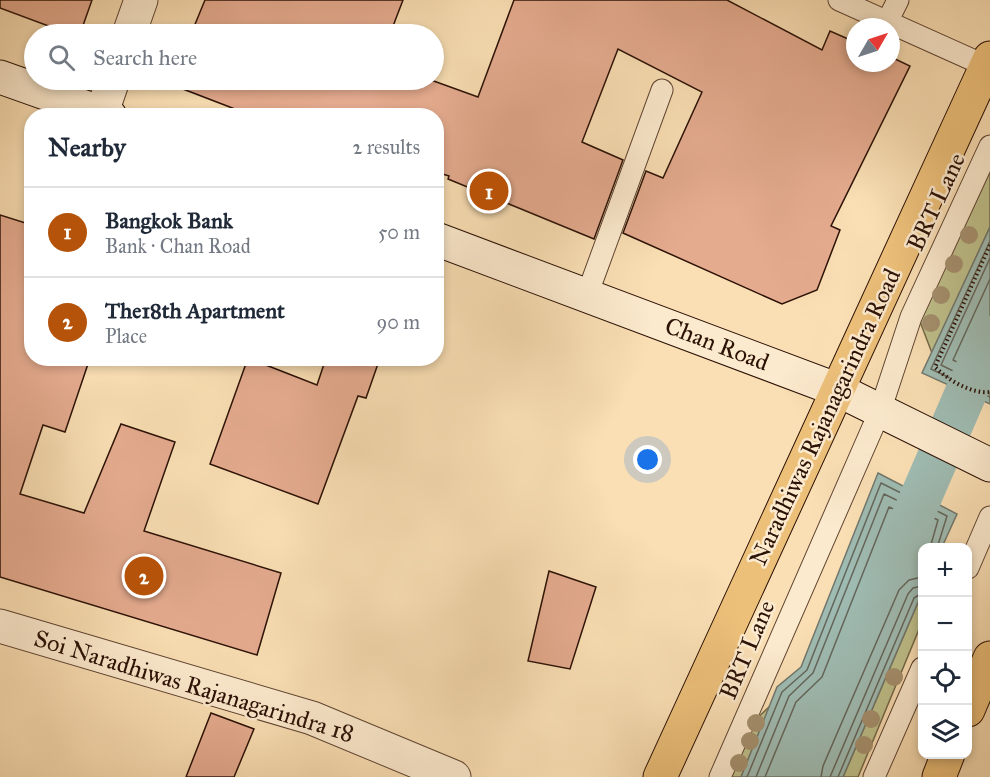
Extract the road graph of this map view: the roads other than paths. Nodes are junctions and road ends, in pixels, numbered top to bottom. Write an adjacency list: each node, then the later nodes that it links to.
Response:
1 (141, 0): 6 (main road)
2 (838, 0): 4 (lane)
3 (898, 0): 5 (lane)
4 (883, 18)
5 (889, 18)
6 (133, 24)
7 (900, 25): 8 (lane)
8 (988, 62): 19 (main road, Naradhiwas Rajanagarindra Road)
9 (0, 77): 10 (main road)
10 (24, 85)
11 (37, 90): 14 (main road)
12 (111, 90): 15 (main road)
13 (662, 90): 18 (lane)
14 (89, 108)
15 (107, 108)
16 (990, 146): 20 (lane, BRT Lane)
17 (444, 241): 18 (main road, Chan Road)
18 (587, 295): 19 (main road, Chan Road)
19 (838, 390): 20 (main road, Chan Road); 30 (main road, Naradhiwas Rajanagarindra Road)
20 (880, 411): 21 (main road, Chan Road); 31 (lane, BRT Lane)
21 (990, 465)
22 (990, 517): 23 (lane)
23 (972, 559)
24 (0, 626): 29 (main road, Soi Naradhiwas Rajanagarindra 18)
25 (990, 658): 27 (main road)
26 (918, 677): 32 (lane)
27 (970, 705)
28 (946, 759): 33 (main road)
29 (454, 777)
30 (660, 777)
31 (720, 777)
32 (874, 777)
33 (939, 777)

